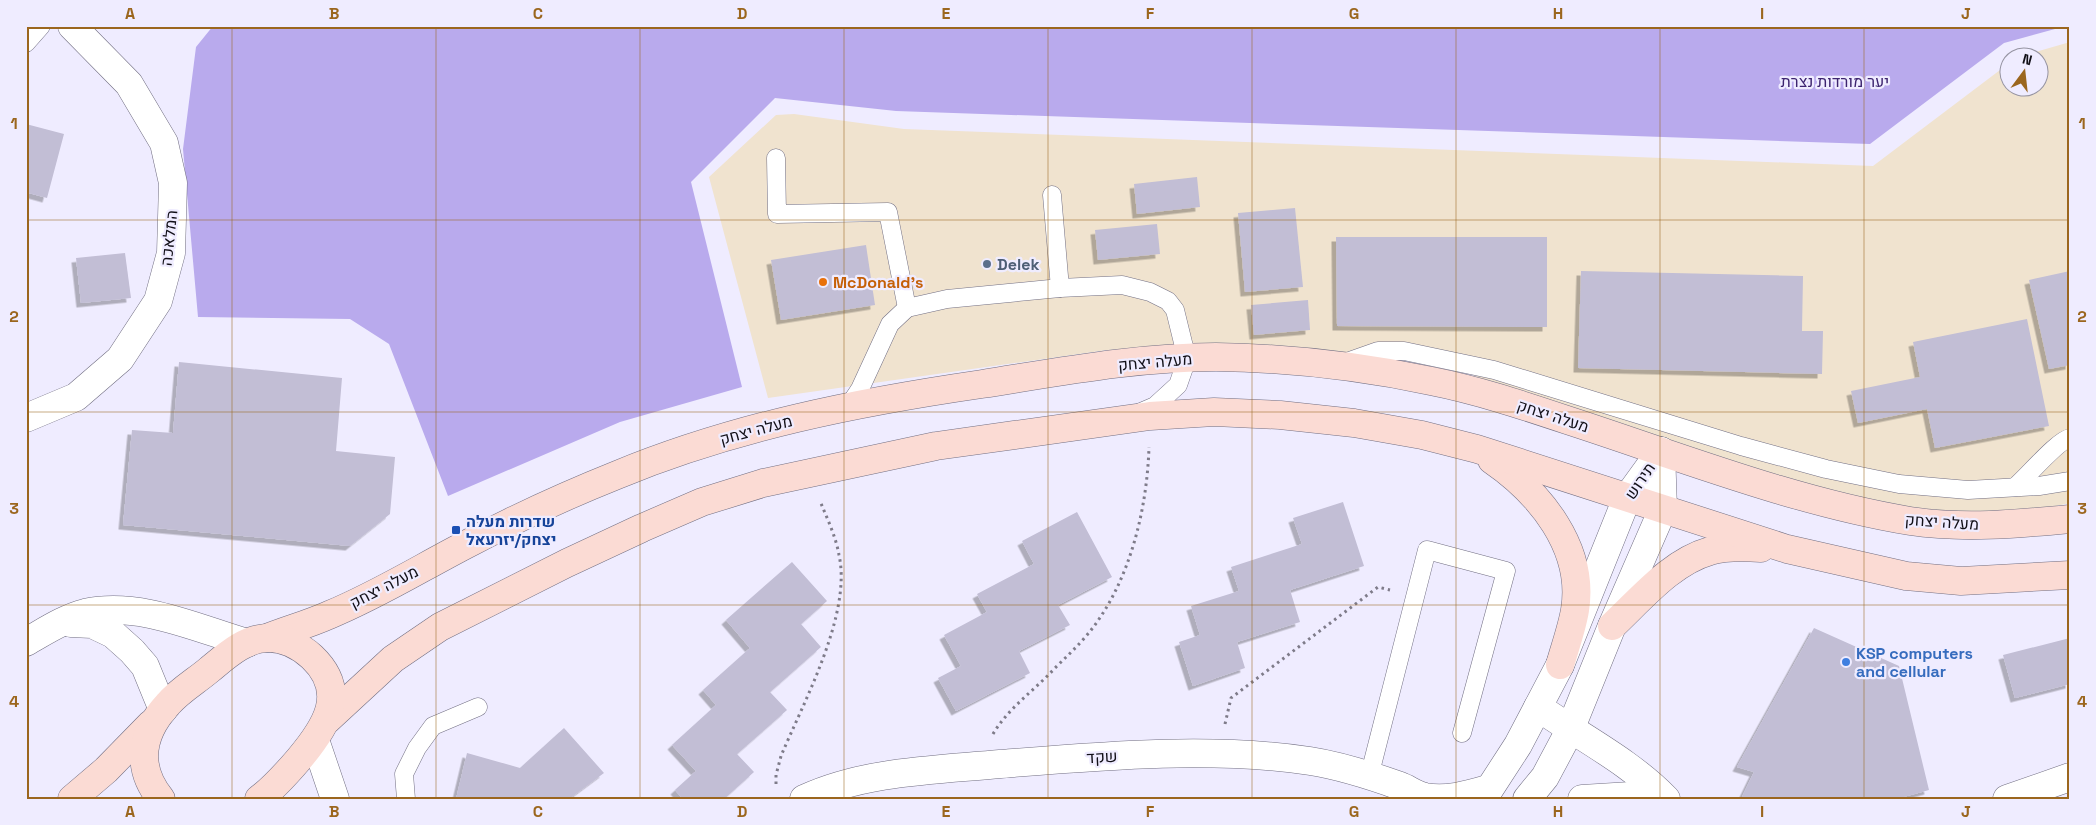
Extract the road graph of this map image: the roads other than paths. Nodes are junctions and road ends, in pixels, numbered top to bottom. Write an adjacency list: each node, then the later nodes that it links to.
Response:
1 (41, 26): 3 (lane)
2 (72, 26): 11 (street, המלאכה)
3 (26, 43)
4 (776, 158): 7 (lane)
5 (1052, 195): 6 (lane)
6 (1060, 288): 7 (lane); 8 (lane)
7 (907, 308): 10 (lane)
8 (1187, 359): 9 (main road, מעלה יצחק); 10 (main road, מעלה יצחק); 12 (lane)
9 (1336, 366): 15 (main road, מעלה יצחק); 17 (lane)
10 (848, 407): 25 (main road, מעלה יצחק)
11 (26, 418)
12 (1120, 420): 14 (main road); 30 (main road)
13 (2070, 438): 17 (lane)
14 (1477, 449): 18 (main road); 26 (main road)
15 (1661, 451): 18 (street, תירוש); 19 (street, תירוש); 20 (main road, מעלה יצחק)
16 (2070, 481): 17 (lane)
17 (2015, 487)
18 (1627, 498): 19 (main road); 26 (street, תירוש)
19 (1662, 509): 21 (main road); 23 (street, תירוש)
20 (2070, 519)
21 (1787, 549): 22 (main road); 23 (main road)
22 (2070, 574)
23 (1612, 626): 31 (street, תירוש)
24 (36, 636): 25 (street); 29 (street)
25 (257, 640): 29 (main road, מעלה יצחק); 30 (main road)
26 (1560, 665): 28 (street, תירוש)
27 (478, 707): 41 (lane)
28 (1538, 707): 31 (street); 36 (street, תירוש)
29 (159, 716): 37 (main road); 38 (main road)
30 (321, 730): 39 (main road); 40 (street)
31 (1570, 730): 43 (street, תירוש); 46 (street)
32 (1462, 733): 33 (lane)
33 (1369, 777): 35 (street, שקד); 42 (street, שקד)
34 (2070, 777): 47 (street)
35 (1409, 792): 36 (street, שקד)
36 (1485, 794)
37 (72, 799)
38 (161, 799)
39 (259, 799)
40 (336, 799)
41 (406, 799)
42 (804, 799)
43 (1527, 799)
44 (1582, 799): 45 (street)
45 (1645, 799)
46 (1666, 799)
47 (2008, 799)

